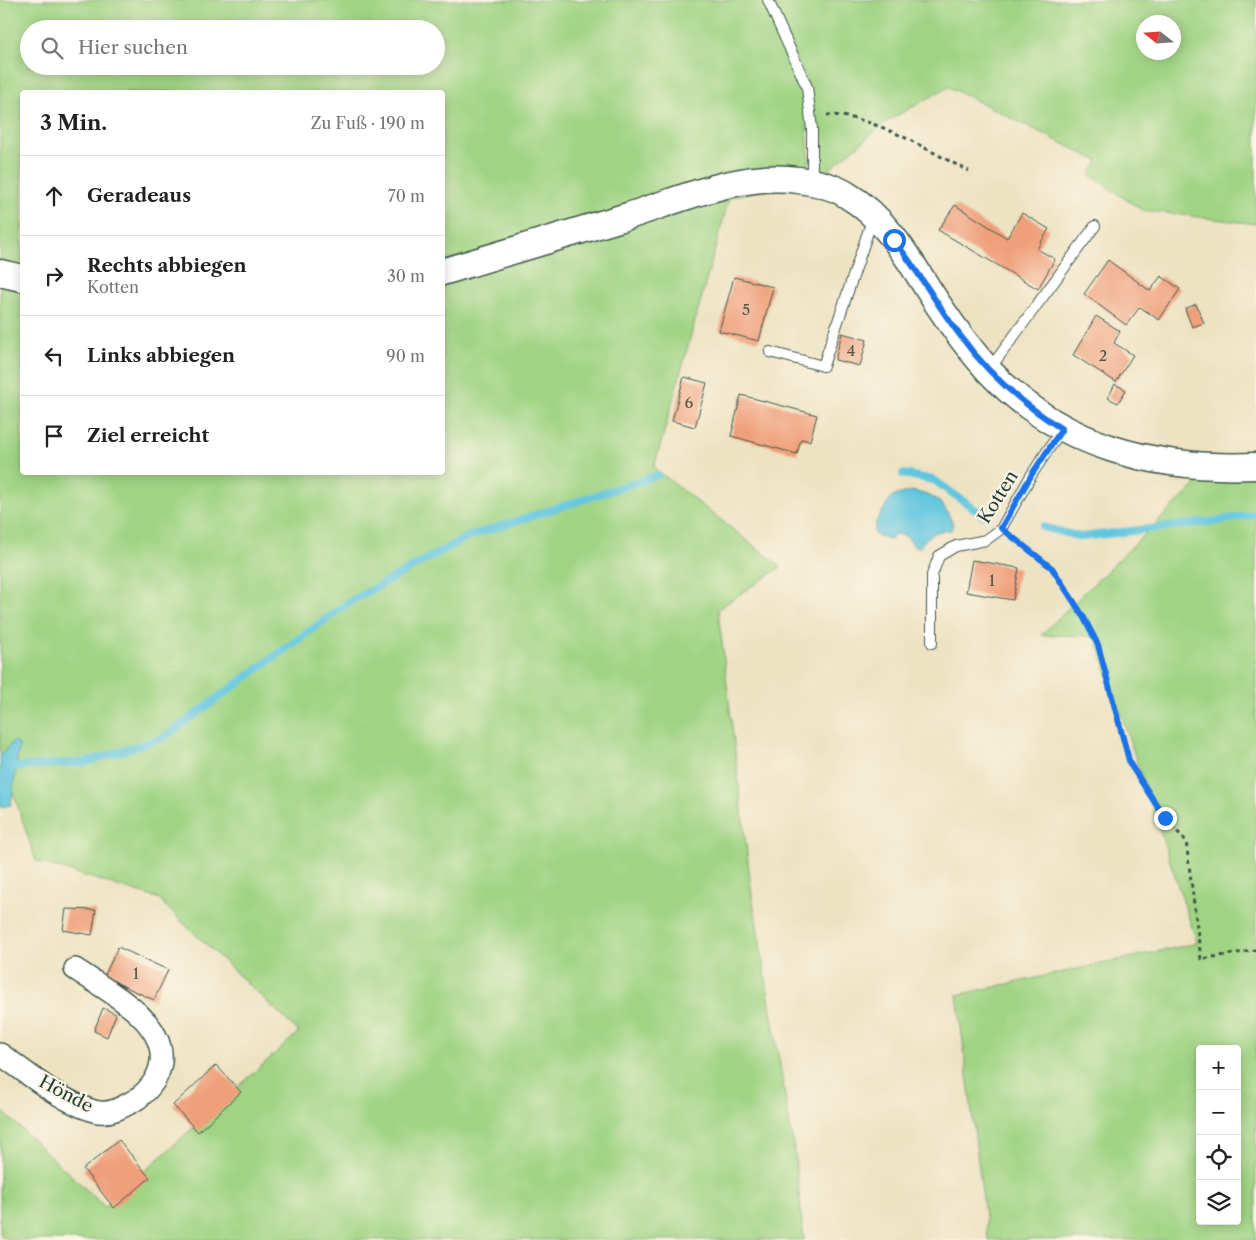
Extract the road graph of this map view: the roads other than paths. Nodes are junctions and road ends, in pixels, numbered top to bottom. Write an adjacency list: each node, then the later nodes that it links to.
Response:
1 (768, 0): 2 (lane)
2 (812, 182): 3 (street); 5 (street)
3 (874, 216): 8 (lane); 9 (street)
4 (1095, 226): 9 (lane)
5 (445, 271)
6 (0, 273): 7 (street)
7 (20, 278)
8 (770, 352)
9 (988, 370): 10 (street)
10 (1062, 429): 11 (street); 12 (lane, Kotten)
11 (1256, 466)
12 (932, 643)
13 (76, 970): 14 (street, Hönde)
14 (0, 1054)

